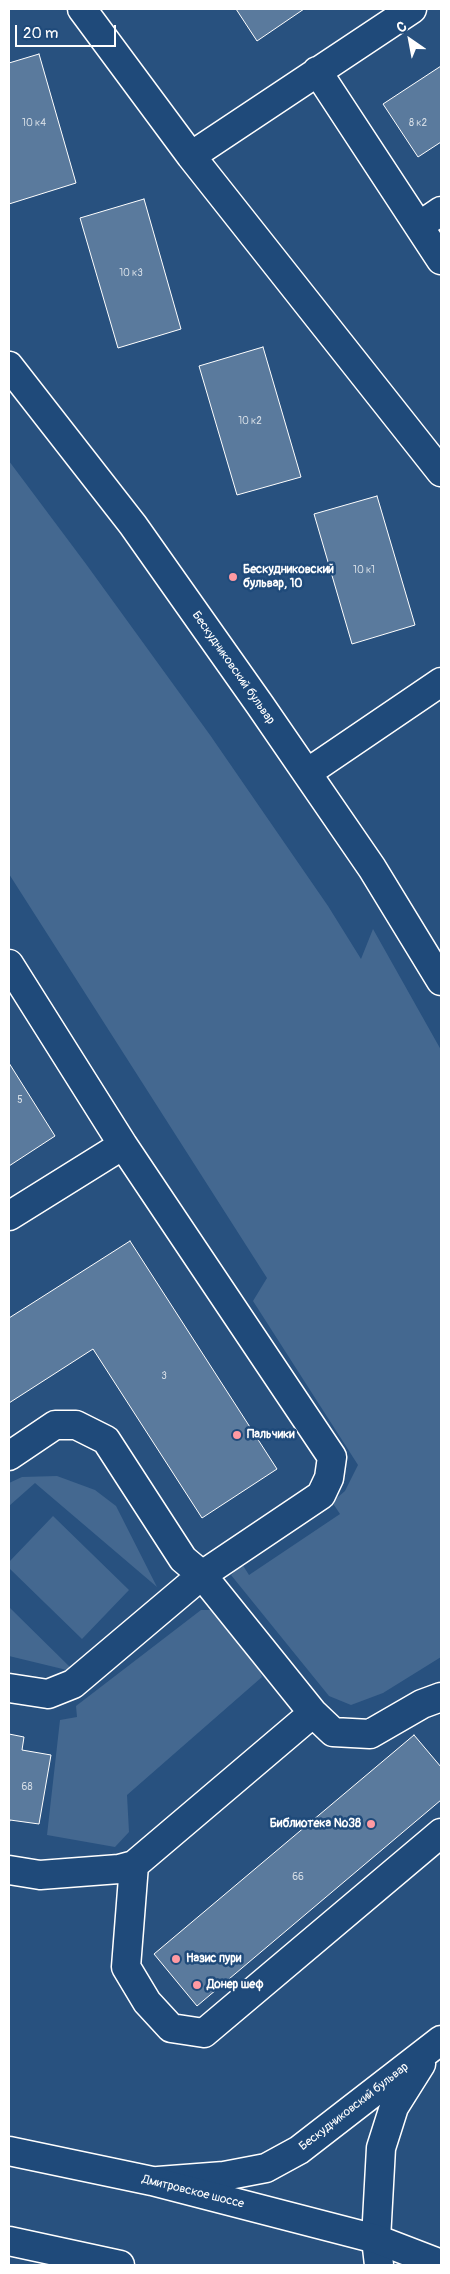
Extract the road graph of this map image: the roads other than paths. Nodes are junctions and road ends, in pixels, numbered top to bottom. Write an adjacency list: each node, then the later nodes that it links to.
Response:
1 (82, 9): 4 (street)
2 (412, 9): 3 (street)
3 (317, 71): 4 (street); 6 (street)
4 (191, 156): 9 (street)
5 (441, 211): 6 (street)
6 (419, 226): 7 (street)
7 (441, 260)
8 (9, 366): 11 (street, Бескудниковский бульвар)
9 (441, 472)
10 (441, 682): 11 (street)
11 (306, 773): 13 (street, Бескудниковский бульвар)
12 (9, 964): 14 (street)
13 (441, 981)
14 (123, 1145): 15 (street); 17 (street)
15 (9, 1216)
16 (9, 1456): 17 (street)
17 (202, 1574): 18 (street); 20 (street)
18 (9, 1688)
19 (441, 1697): 20 (street)
20 (313, 1713): 22 (street)
21 (441, 1833): 22 (street)
22 (134, 1865): 23 (street)
23 (9, 1870)
24 (438, 2042): 26 (street, Бескудниковский бульвар); 28 (street, Бескудниковский бульвар)
25 (9, 2151): 26 (street, Дмитровское шоссе)
26 (152, 2181): 28 (street, Дмитровское шоссе)
27 (9, 2241): 30 (street)
28 (378, 2252): 29 (street, Дмитровское шоссе)
29 (441, 2264)
30 (120, 2265)

